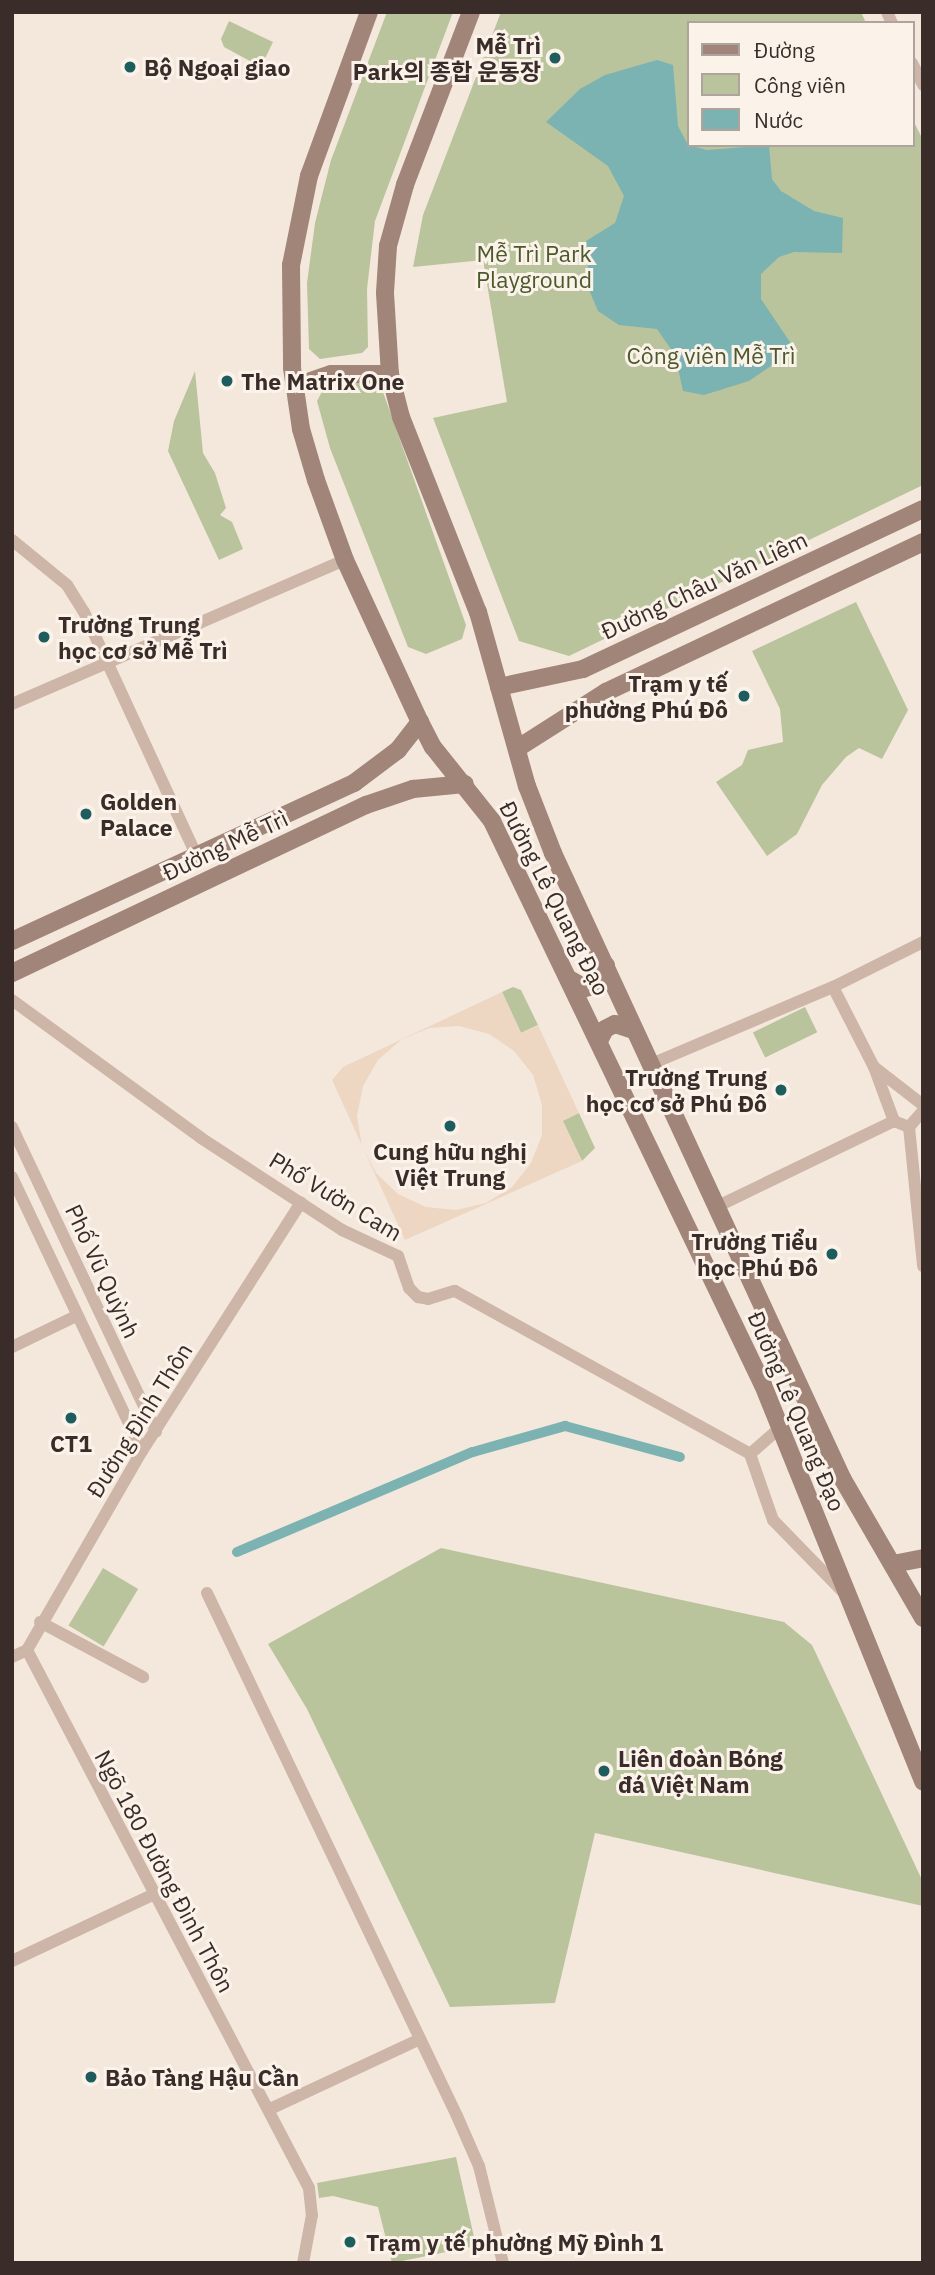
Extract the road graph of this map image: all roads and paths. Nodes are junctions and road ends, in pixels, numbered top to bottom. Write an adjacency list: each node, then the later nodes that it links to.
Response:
1 (369, 12): 6 (main road, Đường Lê Quang Đạo)
2 (471, 12): 5 (main road, Đường Lê Quang Đạo)
3 (914, 68): 4 (street)
4 (923, 85)
5 (390, 374): 6 (main road); 15 (main road, Đường Lê Quang Đạo)
6 (296, 386): 12 (main road, Đường Lê Quang Đạo)
7 (923, 509): 8 (main road, Đường Châu Văn Liêm)
8 (876, 531): 11 (main road); 14 (main road, Đường Châu Văn Liêm)
9 (12, 540): 13 (street)
10 (923, 542): 11 (main road)
11 (888, 559): 16 (main road)
12 (345, 560): 13 (street); 18 (main road, Đường Lê Quang Đạo)
13 (107, 663): 17 (street); 23 (street)
14 (583, 669): 15 (main road, Đường Châu Văn Liêm); 16 (main road)
15 (499, 687): 19 (main road, Đường Lê Quang Đạo)
16 (597, 697): 19 (main road)
17 (12, 704)
18 (420, 722): 20 (main road, Đường Mễ Trì); 21 (main road, Đường Lê Quang Đạo)
19 (518, 748): 26 (main road, Đường Lê Quang Đạo)
20 (354, 783): 22 (main road); 23 (main road, Đường Mễ Trì)
21 (465, 784): 22 (main road, Đường Mễ Trì); 28 (main road, Đường Lê Quang Đạo)
22 (366, 805): 27 (main road, Đường Mễ Trì)
23 (197, 856): 24 (main road, Đường Mễ Trì)
24 (12, 941)
25 (923, 942): 29 (street)
26 (606, 966): 28 (main road); 31 (main road, Đường Lê Quang Đạo)
27 (12, 973)
28 (571, 980): 32 (main road, Đường Lê Quang Đạo)
29 (833, 987): 33 (street); 34 (street)
30 (12, 1000): 41 (street, Phố Vườn Cam)
31 (633, 1030): 32 (main road); 33 (main road, Đường Lê Quang Đạo)
32 (599, 1041): 46 (main road, Đường Lê Quang Đạo)
33 (649, 1065): 42 (main road, Đường Lê Quang Đạo)
34 (874, 1067): 35 (street); 37 (street)
35 (923, 1105)
36 (923, 1111): 39 (street)
37 (894, 1121): 39 (street); 42 (street)
38 (12, 1127): 47 (street, Phố Vũ Quỳnh)
39 (909, 1127): 43 (street)
40 (12, 1177): 44 (street, Phố Vũ Quỳnh)
41 (301, 1202): 47 (street, Đường Đình Thôn); 49 (street, Phố Vườn Cam)
42 (716, 1207): 51 (main road, Đường Lê Quang Đạo)
43 (923, 1266)
44 (76, 1316): 45 (street); 48 (street, Phố Vũ Quỳnh)
45 (12, 1347)
46 (781, 1427): 49 (street); 53 (main road, Đường Lê Quang Đạo)
47 (156, 1432): 48 (street, Đường Đình Thôn)
48 (142, 1451): 55 (street, Đường Đình Thôn)
49 (750, 1454): 53 (street)
50 (923, 1558): 51 (main road)
51 (893, 1564): 54 (main road, Đường Lê Quang Đạo)
52 (206, 1592): 62 (street)
53 (847, 1596): 59 (main road, Đường Lê Quang Đạo)
54 (923, 1618)
55 (40, 1622): 56 (street, Đường Đình Thôn); 58 (street)
56 (27, 1650): 57 (street); 60 (street, Ngõ 180 Đường Đình Thôn)
57 (12, 1657)
58 (143, 1677)
59 (923, 1782)
60 (152, 1895): 61 (street); 63 (street, Ngõ 180 Đường Đình Thôn)
61 (12, 1961)
62 (418, 2040): 63 (street); 65 (street)
63 (270, 2109): 64 (street, Ngõ 180 Đường Đình Thôn)
64 (303, 2263)
65 (503, 2263)

